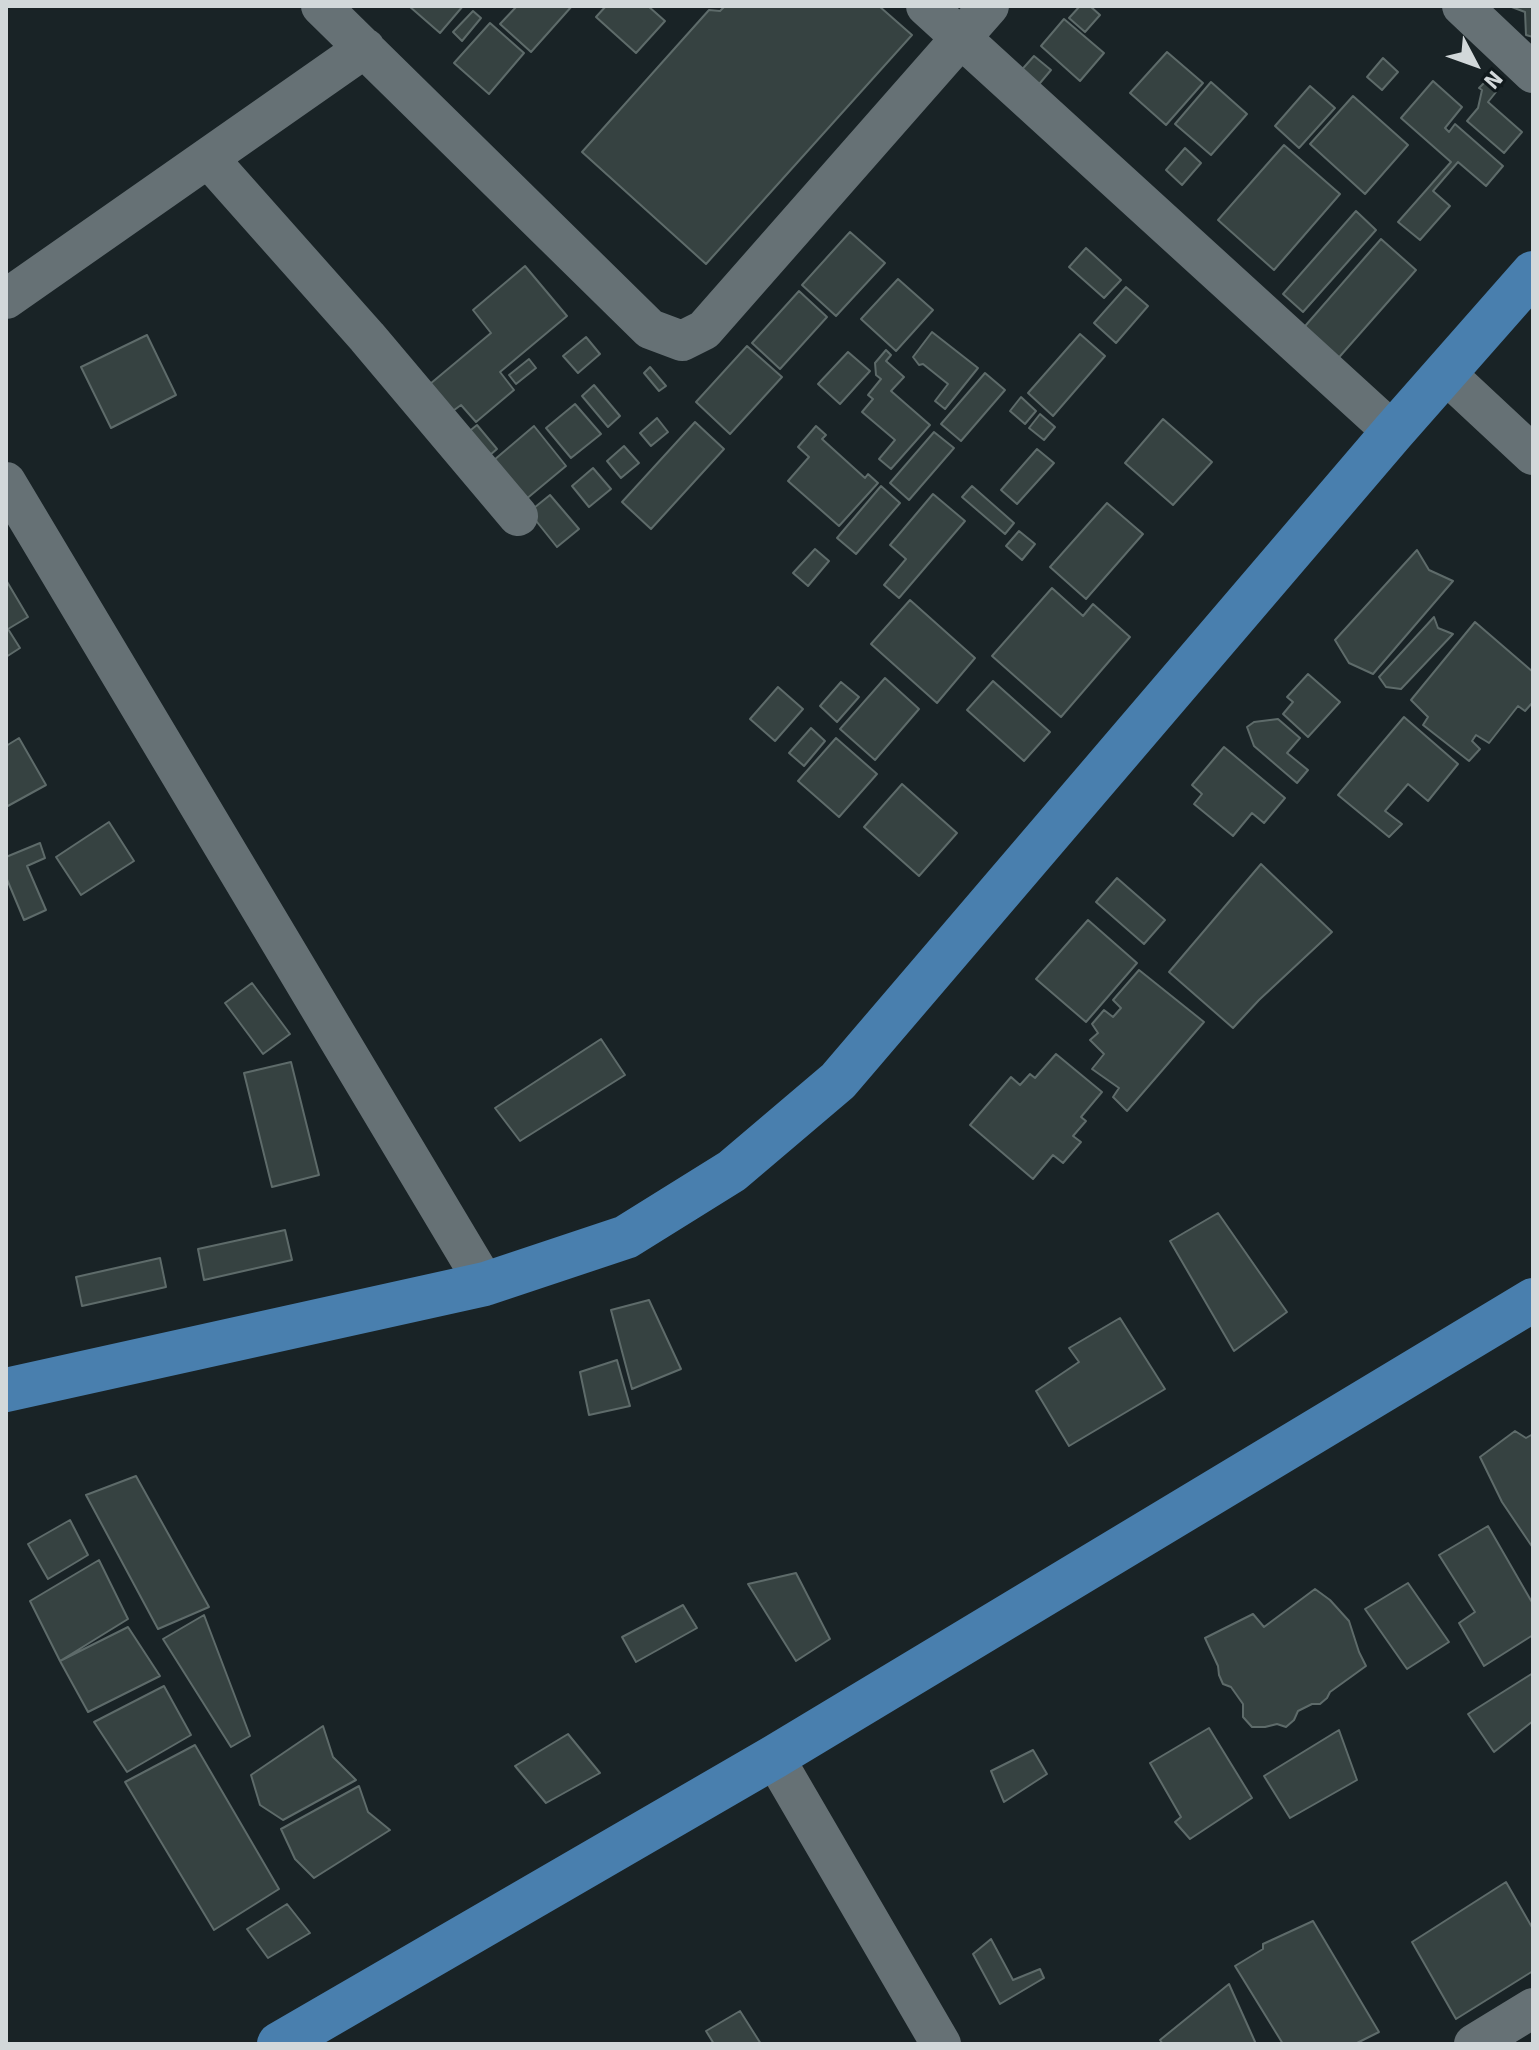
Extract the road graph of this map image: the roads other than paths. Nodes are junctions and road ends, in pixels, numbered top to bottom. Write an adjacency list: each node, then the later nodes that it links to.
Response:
1 (321, 6): 6 (street)
2 (926, 6): 5 (street)
3 (989, 6): 5 (street)
4 (1462, 6): 7 (street)
5 (962, 38): 6 (street); 12 (street)
6 (365, 48): 8 (street)
7 (1533, 73)
8 (208, 158): 10 (street); 15 (street)
9 (1533, 273): 11 (main road)
10 (6, 299)
11 (1445, 373): 12 (main road); 13 (street)
12 (1393, 432): 16 (main road)
13 (1533, 455)
14 (6, 482): 16 (street)
15 (518, 516)
16 (485, 1284): 18 (main road)
17 (1533, 1300): 19 (main road)
18 (6, 1390)
19 (774, 1757): 21 (main road); 22 (street)
20 (1533, 2008): 23 (street)
21 (279, 2044)
22 (941, 2044)
23 (1474, 2044)

